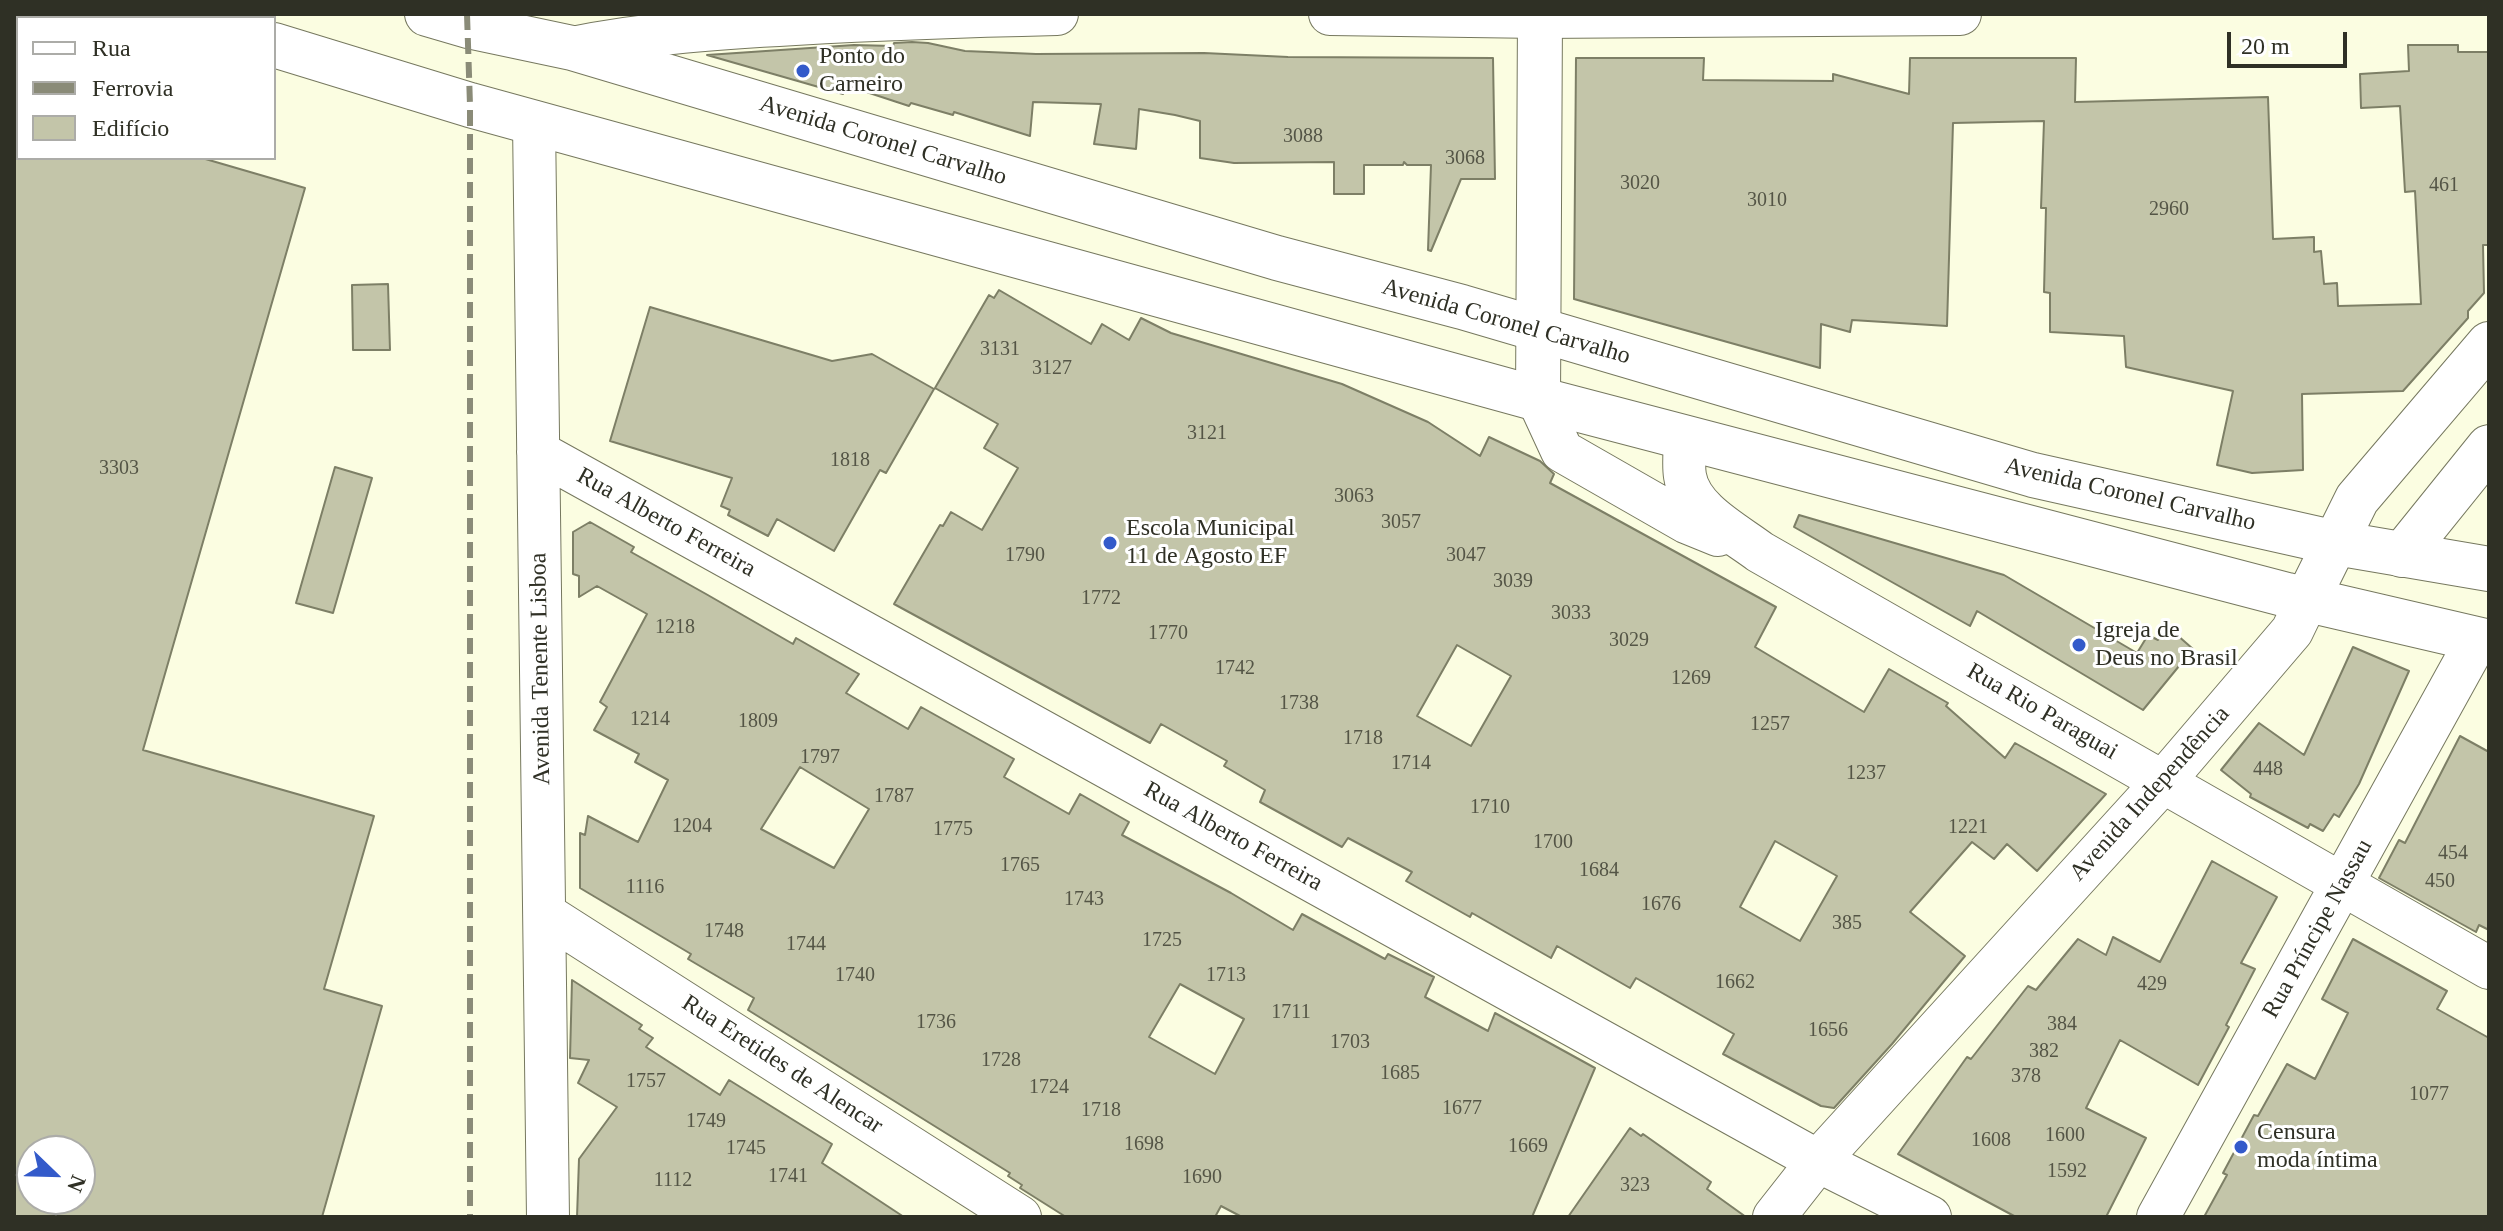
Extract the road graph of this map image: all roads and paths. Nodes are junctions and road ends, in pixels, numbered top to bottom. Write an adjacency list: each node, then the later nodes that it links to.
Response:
1 (427, 14): 6 (main road, Avenida Coronel Carvalho)
2 (1057, 14): 6 (street)
3 (1330, 14): 5 (street)
4 (1960, 14): 5 (street)
5 (1540, 15): 9 (main road)
6 (545, 33): 9 (main road, Avenida Coronel Carvalho)
7 (276, 46): 8 (main road)
8 (534, 122): 11 (main road); 14 (street, Avenida Tenente Lisboa)
9 (1538, 330): 11 (main road); 15 (main road, Avenida Coronel Carvalho)
10 (2489, 344): 15 (main road, Avenida Independência)
11 (1538, 399): 12 (main road); 16 (street, Rua Rio Paraguai)
12 (1685, 437): 16 (street, Rua Rio Paraguai); 19 (main road)
13 (2489, 447): 17 (main road)
14 (538, 452): 23 (street, Avenida Tenente Lisboa); 25 (street, Rua Alberto Ferreira)
15 (2336, 543): 17 (main road, Avenida Coronel Carvalho); 19 (main road, Avenida Independência)
16 (1760, 552): 21 (street, Rua Rio Paraguai)
17 (2402, 555): 18 (main road, Avenida Coronel Carvalho)
18 (2489, 569)
19 (2307, 600): 20 (main road); 21 (street, Avenida Independência)
20 (2483, 641): 22 (street, Rua Príncipe Nassau)
21 (2163, 782): 22 (street, Rua Rio Paraguai); 25 (street, Avenida Independência)
22 (2341, 886): 24 (street, Rua Rio Paraguai); 30 (street, Rua Príncipe Nassau)
23 (545, 914): 26 (street, Avenida Tenente Lisboa); 27 (street, Rua Eretides de Alencar)
24 (2489, 968)
25 (1818, 1161): 28 (street, Avenida Independência); 29 (street, Rua Alberto Ferreira)
26 (548, 1217)
27 (1020, 1217)
28 (1774, 1217)
29 (1930, 1217)
30 (2158, 1217)

